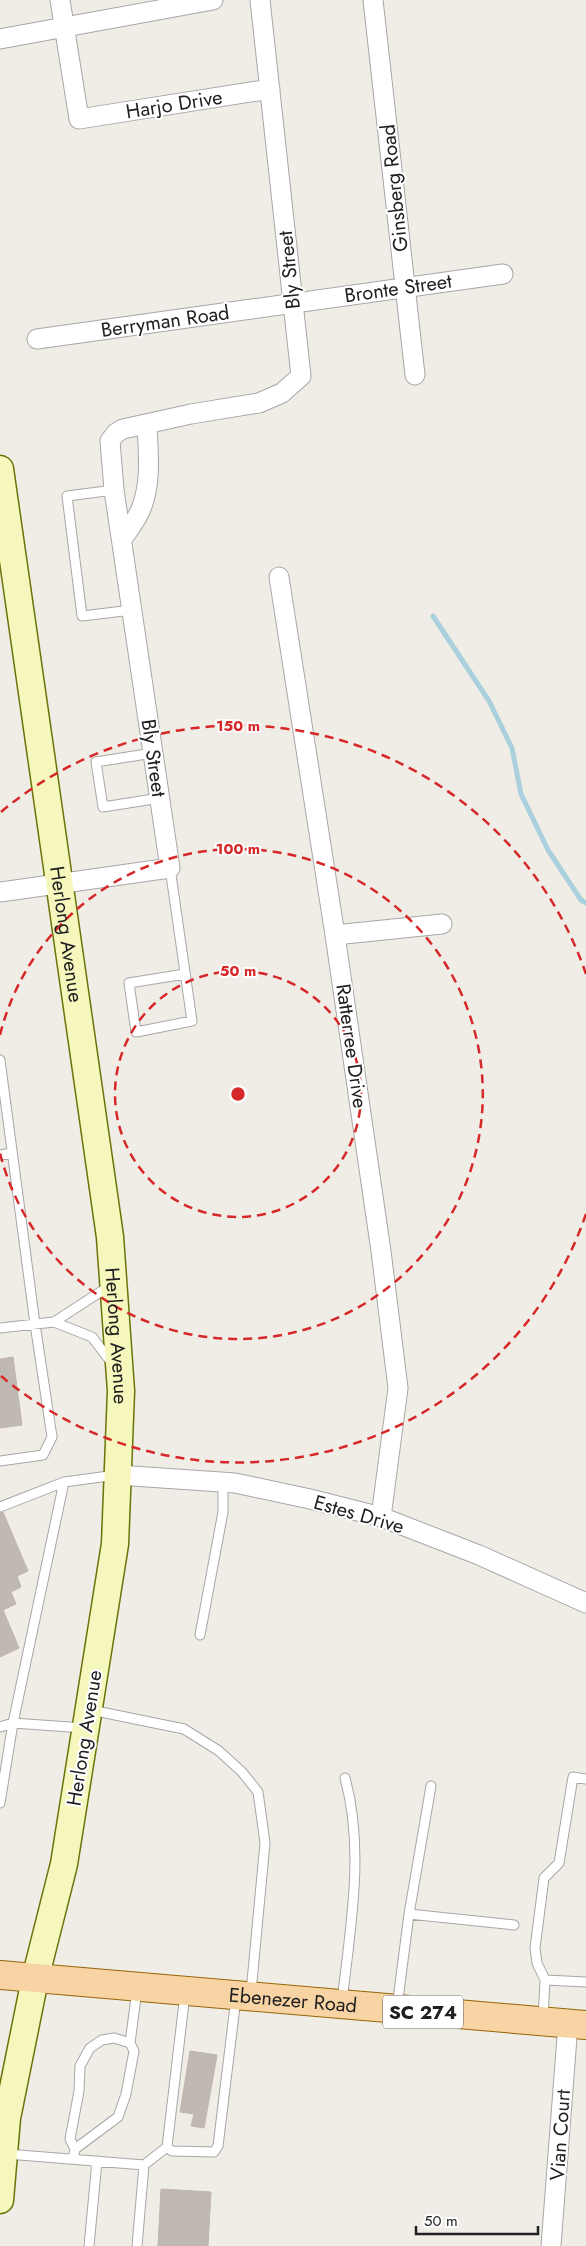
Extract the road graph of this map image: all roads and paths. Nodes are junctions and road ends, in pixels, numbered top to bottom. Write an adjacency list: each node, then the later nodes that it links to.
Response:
1 (60, 0): 5 (street)
2 (213, 0): 5 (street)
3 (260, 0): 7 (street, Bly Street)
4 (373, 0): 9 (street, Ginsberg Road)
5 (64, 27): 6 (street); 7 (street, Harjo Drive)
6 (0, 39)
7 (270, 89): 10 (street, Bly Street)
8 (503, 274): 9 (street, Bronte Street)
9 (405, 287): 10 (street, Bronte Street); 12 (street, Ginsberg Road)
10 (292, 303): 11 (street, Berryman Road); 13 (street, Bly Street)
11 (37, 339)
12 (415, 376)
13 (147, 424): 15 (street, Bly Street); 16 (street)
14 (0, 469): 22 (street, Herlong Avenue)
15 (114, 490): 16 (street, Bly Street); 18 (lane)
16 (123, 538): 18 (street, Bly Street)
17 (279, 577): 25 (street, Ratterree Drive)
18 (132, 610): 19 (street, Bly Street)
19 (153, 753): 20 (street, Bly Street); 20 (lane)
20 (160, 798): 21 (street, Bly Street)
21 (170, 868): 22 (street); 26 (lane)
22 (61, 884): 23 (street); 31 (street, Herlong Avenue)
23 (0, 892)
24 (442, 924): 25 (street)
25 (335, 935): 41 (street, Ratterree Drive)
26 (185, 974): 26 (lane)
27 (0, 1060): 28 (lane)
28 (3, 1108): 29 (lane)
29 (12, 1154): 30 (lane); 33 (lane)
30 (0, 1155)
31 (113, 1284): 32 (lane); 35 (street, Herlong Avenue)
32 (54, 1322): 33 (lane); 35 (lane)
33 (35, 1324): 34 (lane); 36 (lane)
34 (0, 1328)
35 (121, 1377): 37 (street, Herlong Avenue)
36 (0, 1461)
37 (118, 1475): 38 (lane); 39 (street, Estes Drive); 44 (street, Herlong Avenue)
38 (64, 1482): 40 (lane); 45 (lane)
39 (223, 1482): 41 (street, Estes Drive); 43 (lane)
40 (0, 1507)
41 (381, 1517): 42 (street, Estes Drive)
42 (586, 1603)
43 (200, 1635)
44 (87, 1719): 45 (lane); 54 (street, Herlong Avenue); 59 (lane)
45 (13, 1724): 46 (lane); 50 (lane)
46 (0, 1726)
47 (345, 1778): 60 (lane)
48 (586, 1779): 55 (lane)
49 (430, 1786): 51 (lane)
50 (0, 1803)
51 (409, 1914): 52 (lane); 61 (lane)
52 (514, 1925)
53 (0, 1975): 54 (main road, Ebenezer Road / SC 274)
54 (35, 1979): 57 (main road, Ebenezer Road / SC 274); 69 (street, Herlong Avenue)
55 (545, 1980): 56 (lane); 62 (lane)
56 (586, 1982)
57 (138, 1987): 58 (main road, Ebenezer Road / SC 274); 63 (lane)
58 (185, 1991): 59 (main road, Ebenezer Road / SC 274); 64 (lane)
59 (243, 1996): 60 (main road, Ebenezer Road / SC 274); 64 (lane)
60 (342, 2005): 61 (main road, Ebenezer Road / SC 274)
61 (397, 2010): 62 (main road, Ebenezer Road / SC 274)
62 (566, 2024): 73 (street, Vian Court)
63 (130, 2043): 65 (lane); 65 (lane)
64 (168, 2147): 68 (lane)
65 (75, 2149): 66 (lane)
66 (73, 2159): 67 (lane); 69 (lane)
67 (97, 2161): 68 (lane); 71 (lane)
68 (144, 2165): 72 (lane)
69 (1, 2166): 70 (street, Herlong Avenue)
70 (0, 2200)
71 (89, 2246)
72 (137, 2246)
73 (551, 2246)

